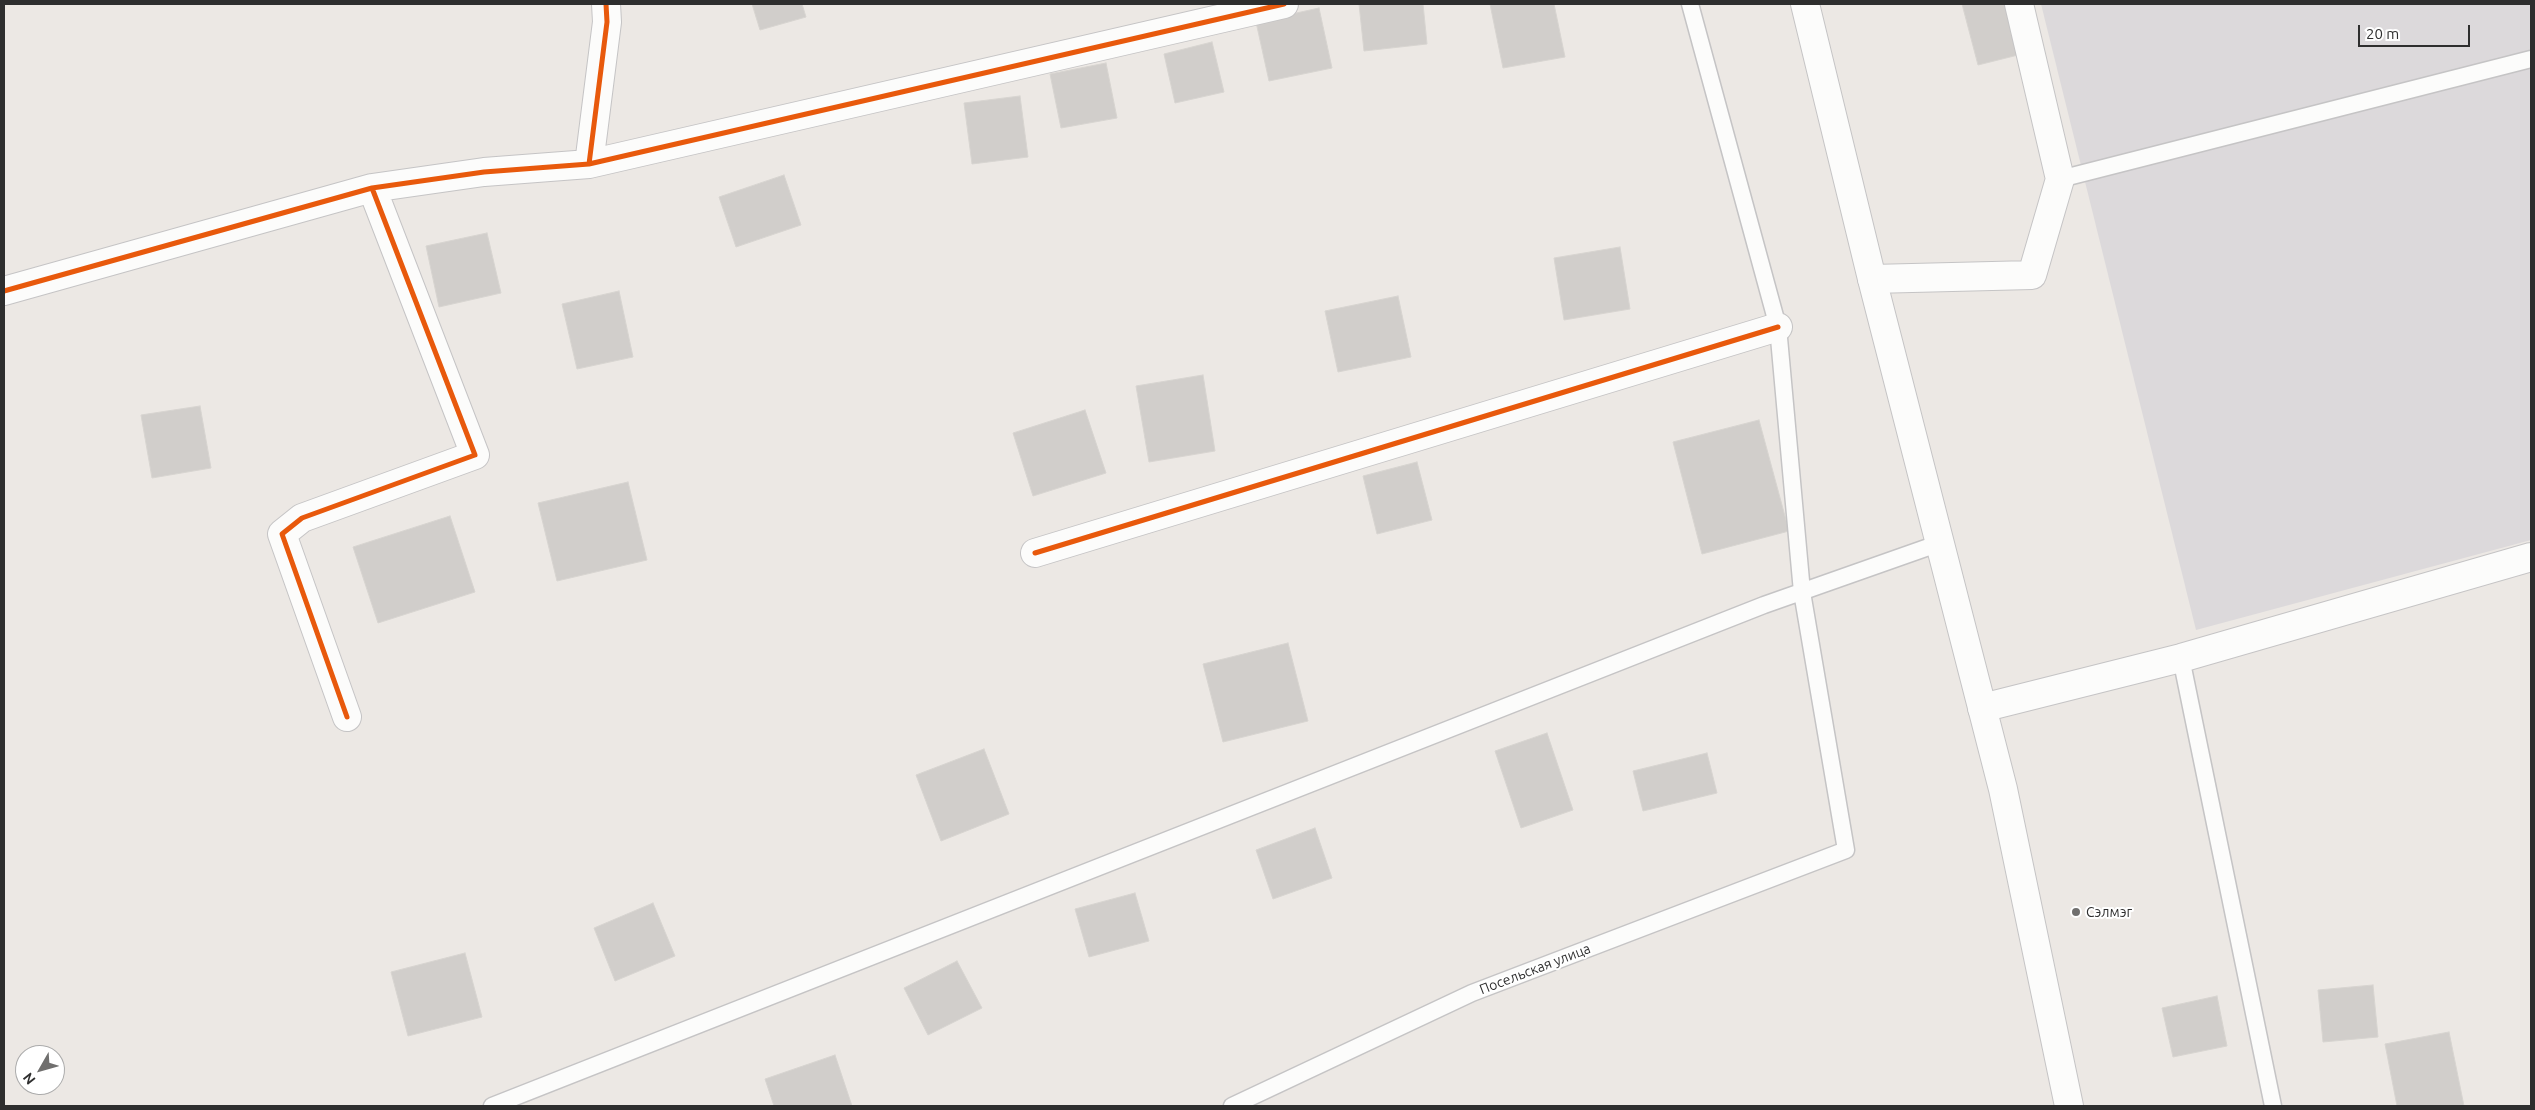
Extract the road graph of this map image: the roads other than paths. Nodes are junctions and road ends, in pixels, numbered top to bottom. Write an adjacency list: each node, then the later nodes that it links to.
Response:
1 (606, 4): 7 (street)
2 (1284, 4): 7 (street)
3 (1690, 4): 12 (lane)
4 (1805, 4): 10 (street)
5 (2019, 4): 8 (street)
6 (2531, 59): 8 (lane)
7 (589, 164): 9 (street)
8 (2060, 179): 10 (street)
9 (372, 188): 11 (street); 19 (street)
10 (1872, 279): 13 (street)
11 (4, 291)
12 (1778, 326): 14 (street); 16 (lane)
13 (1940, 543): 16 (lane); 18 (street)
14 (1035, 552)
15 (2531, 557): 17 (street)
16 (1802, 592): 20 (lane); 21 (lane, Посельская улица)
17 (2181, 658): 18 (street); 23 (lane)
18 (1982, 708): 22 (street)
19 (347, 717)
20 (492, 1106)
21 (1232, 1106)
22 (2069, 1106)
23 (2274, 1106)

